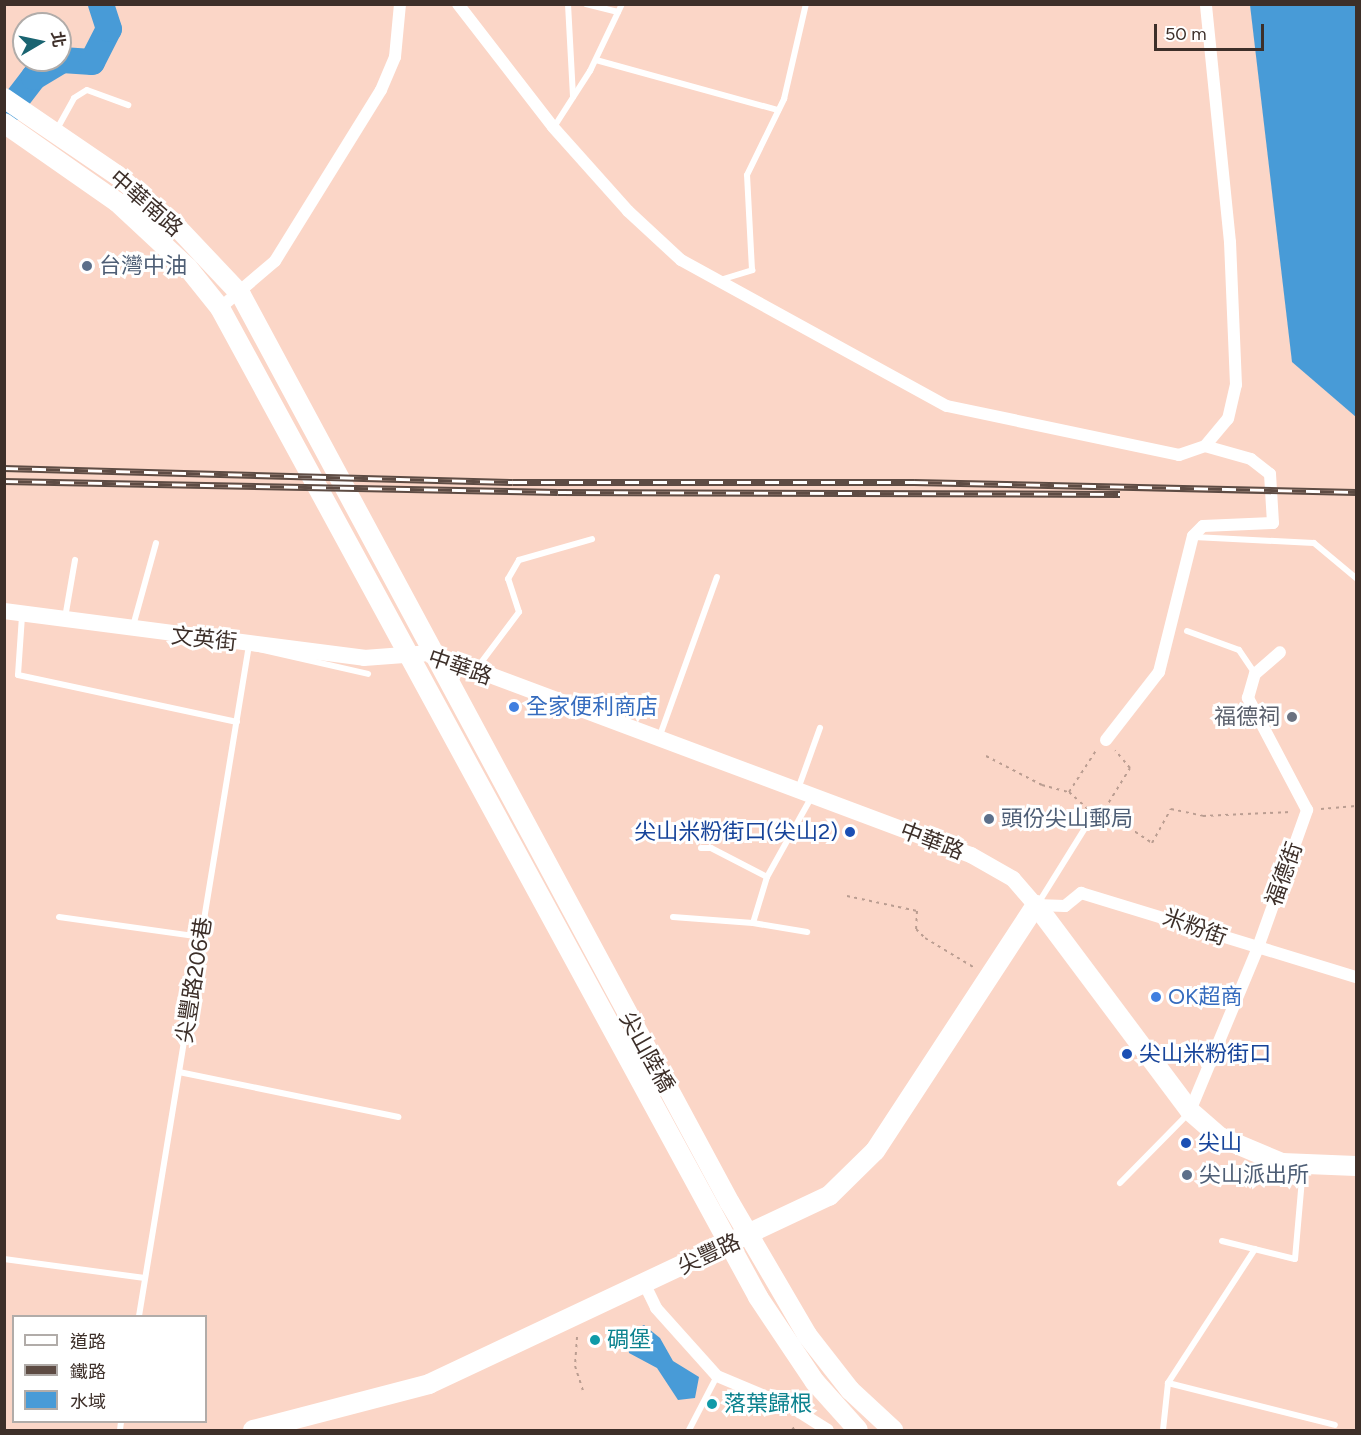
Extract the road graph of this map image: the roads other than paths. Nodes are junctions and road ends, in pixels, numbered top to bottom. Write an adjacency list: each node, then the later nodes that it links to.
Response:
1 (400, 4): 22 (street)
2 (458, 4): 16 (street)
3 (568, 4): 10 (lane)
4 (586, 4): 8 (lane)
5 (622, 4): 8 (lane)
6 (806, 4): 13 (lane)
7 (1206, 4): 24 (street)
8 (618, 12): 9 (lane)
9 (596, 60): 10 (lane); 13 (lane)
10 (573, 97): 16 (lane)
11 (4, 98): 15 (main road, 中華南路)
12 (128, 105): 15 (lane)
13 (778, 110): 21 (lane)
14 (4, 123): 18 (main road, 中華南路)
15 (48, 127): 17 (main road, 中華南路)
16 (554, 128): 21 (street)
17 (76, 146): 18 (main road); 19 (main road, 中華南路)
18 (65, 165): 20 (main road, 中華南路)
19 (147, 201): 20 (main road); 22 (main road, 中華南路)
20 (134, 217): 23 (main road, 中華南路)
21 (716, 281): 24 (street)
22 (241, 295): 23 (street); 38 (main road, 中華南路)
23 (220, 308): 39 (main road, 中華南路)
24 (1205, 446): 25 (street)
25 (1193, 537): 30 (lane); 46 (street)
26 (592, 539): 40 (lane)
27 (156, 543): 34 (lane)
28 (75, 560): 33 (lane)
29 (717, 577): 45 (lane)
30 (1356, 578)
31 (4, 611): 32 (street, 文英街)
32 (22, 613): 33 (street, 文英街); 43 (lane)
33 (64, 621): 34 (street, 文英街)
34 (132, 631): 36 (street, 文英街)
35 (1187, 631): 42 (lane)
36 (250, 644): 39 (street, 文英街); 41 (lane); 43 (lane, 尖豐路206巷)
37 (1280, 652): 42 (street)
38 (431, 653): 39 (street, 中華路); 40 (street, 中華路); 78 (main road, 尖山陸橋)
39 (404, 654): 74 (main road, 尖山陸橋)
40 (475, 671): 45 (street, 中華路)
41 (368, 674)
42 (1255, 674): 57 (street, 福德街)
43 (237, 722): 56 (lane, 尖豐路206巷)
44 (820, 728): 47 (lane)
45 (658, 740): 47 (street, 中華路)
46 (1106, 740)
47 (805, 793): 50 (lane); 51 (street, 中華路)
48 (1092, 817): 51 (lane)
49 (701, 848): 50 (lane)
50 (766, 877): 54 (lane)
51 (1036, 905): 57 (street, 米粉街); 60 (main road, 中華路); 69 (main road, 尖豐路)
52 (59, 917): 56 (lane)
53 (673, 917): 54 (lane)
54 (753, 923): 55 (lane)
55 (807, 932)
56 (201, 937): 59 (lane, 尖豐路206巷)
57 (1257, 950): 58 (street, 米粉街); 60 (street, 福德街)
58 (1356, 977)
59 (179, 1072): 61 (lane); 68 (lane, 尖豐路206巷)
60 (1190, 1111): 62 (main road, 中華路); 64 (lane)
61 (398, 1117)
62 (1303, 1164): 63 (main road, 中華路); 66 (lane)
63 (1356, 1166)
64 (1120, 1183)
65 (1222, 1241): 66 (lane)
66 (1255, 1249): 72 (lane)
67 (4, 1259): 68 (lane)
68 (145, 1278): 70 (lane, 尖豐路206巷)
69 (644, 1283): 71 (street); 75 (main road, 尖豐路)
70 (139, 1315)
71 (717, 1376): 76 (lane); 77 (street)
72 (1168, 1383): 73 (lane); 79 (lane)
73 (1335, 1425)
74 (852, 1430)
75 (253, 1431)
76 (689, 1431)
77 (828, 1431)
78 (893, 1431)
79 (1163, 1431)

